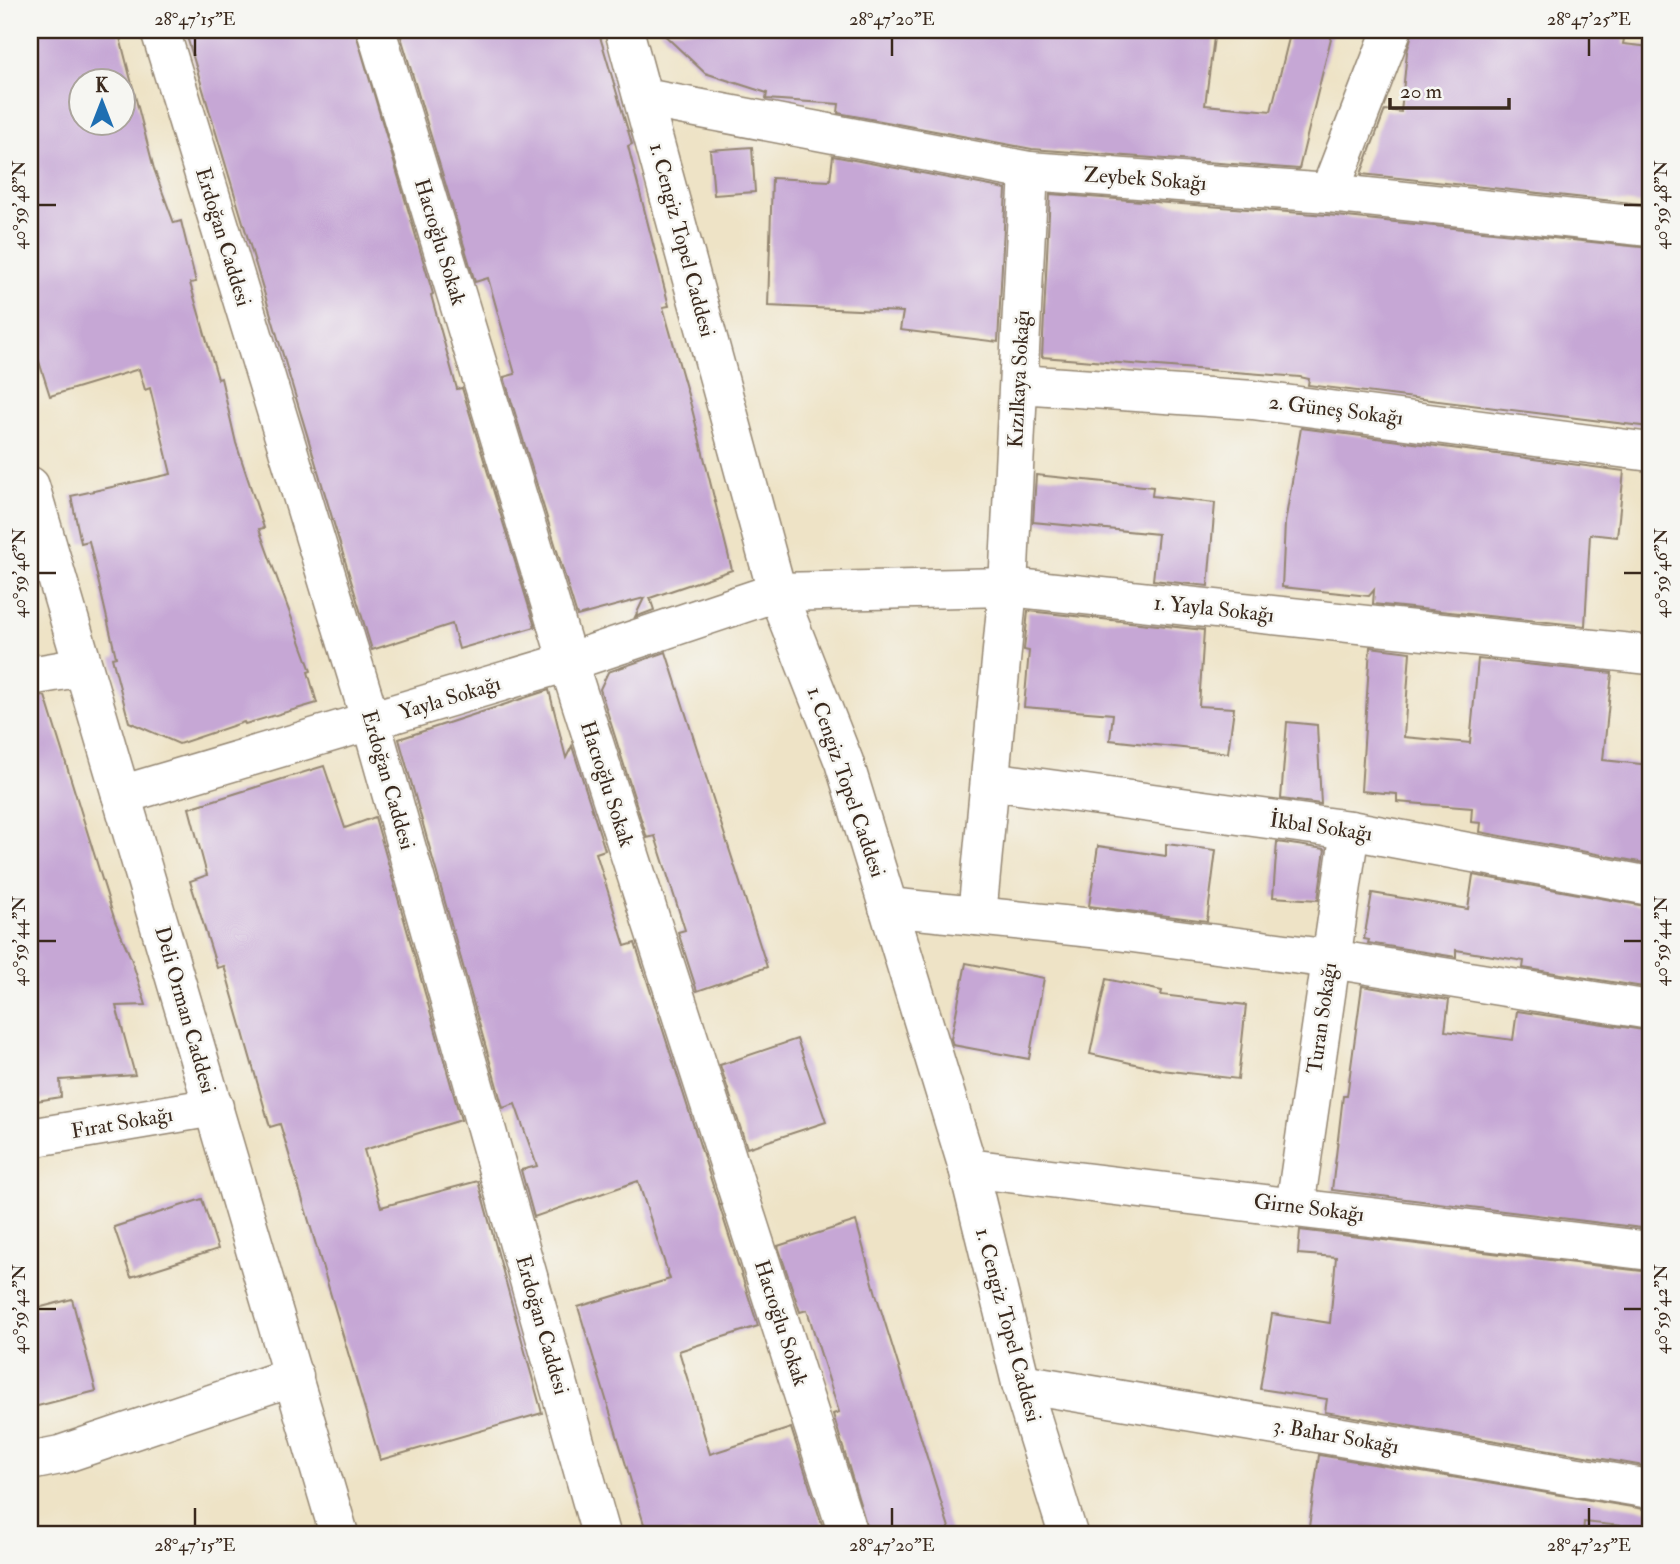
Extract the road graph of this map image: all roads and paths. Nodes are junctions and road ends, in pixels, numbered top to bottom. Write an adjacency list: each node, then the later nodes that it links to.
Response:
1 (160, 30): 18 (street, Erdoğan Caddesi)
2 (376, 30): 15 (street, Hacıoğlu Sokak)
3 (624, 30): 5 (street, 1. Cengiz Topel Caddesi)
4 (1392, 30): 7 (street)
5 (644, 98): 6 (street, Zeybek Sokağı); 13 (street, 1. Cengiz Topel Caddesi)
6 (1029, 170): 7 (street, Zeybek Sokağı); 9 (street, Kızılkaya Sokağı)
7 (1329, 193): 8 (street, Zeybek Sokağı)
8 (1650, 227)
9 (1019, 384): 10 (street, 2. Güneş Sokağı); 12 (street, Kızılkaya Sokağı)
10 (1650, 452)
11 (30, 486): 16 (street, Deli Orman Caddesi)
12 (1008, 587): 13 (street, 1. Yayla Sokağı); 14 (street, 1. Yayla Sokağı); 19 (street, Kızılkaya Sokağı)
13 (777, 593): 15 (street, Yayla Sokağı); 23 (street, 1. Cengiz Topel Caddesi)
14 (1650, 655)
15 (568, 662): 18 (street, Yayla Sokağı); 39 (street, Hacıoğlu Sokak)
16 (83, 667): 17 (street); 20 (street, Deli Orman Caddesi)
17 (30, 676)
18 (371, 722): 20 (street, Yayla Sokağı); 38 (street, Erdoğan Caddesi)
19 (990, 781): 21 (street, İkbal Sokağı); 24 (street, Kızılkaya Sokağı)
20 (121, 794): 27 (street, Deli Orman Caddesi)
21 (1350, 830): 22 (street, İkbal Sokağı); 25 (street, Turan Sokağı)
22 (1650, 886)
23 (888, 907): 24 (street); 29 (street, 1. Cengiz Topel Caddesi)
24 (977, 916): 25 (street)
25 (1331, 960): 26 (street); 30 (street, Turan Sokağı)
26 (1650, 1010)
27 (214, 1107): 28 (street, Fırat Sokağı); 32 (street, Deli Orman Caddesi)
28 (30, 1138)
29 (968, 1167): 30 (street, Girne Sokağı); 33 (street, 1. Cengiz Topel Caddesi)
30 (1295, 1207): 31 (street, Girne Sokağı)
31 (1650, 1251)
32 (293, 1376): 34 (street); 37 (street, Deli Orman Caddesi)
33 (1021, 1383): 35 (street, 3. Bahar Sokağı); 36 (street, 1. Cengiz Topel Caddesi)
34 (30, 1461)
35 (1650, 1489)
36 (1056, 1531)
37 (335, 1533)
38 (601, 1534)
39 (849, 1534)

